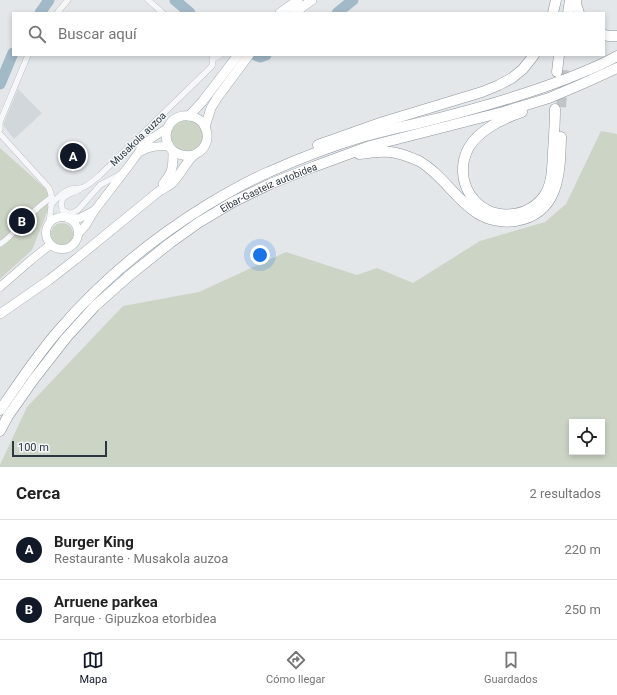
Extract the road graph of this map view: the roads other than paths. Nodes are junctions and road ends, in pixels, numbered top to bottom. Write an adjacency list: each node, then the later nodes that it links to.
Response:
1 (68, 0): 9 (street)
2 (148, 0): 10 (street)
3 (298, 0): 11 (main road)
4 (312, 0): 12 (main road)
5 (556, 0): 13 (highway)
6 (563, 0): 14 (highway)
7 (570, 0): 15 (highway)
8 (576, 0): 16 (highway)
9 (59, 12)
10 (162, 12)
11 (281, 12)
12 (295, 12)
13 (553, 12)
14 (562, 12)
15 (568, 12)
16 (579, 12)
17 (605, 35): 18 (highway)
18 (617, 36)
19 (28, 56): 31 (street)
20 (533, 56): 39 (highway)
21 (558, 56): 22 (highway)
22 (565, 56)
23 (617, 56): 39 (highway, Eibar-Gasteiz autobidea)
24 (212, 57): 38 (street, Musakola auzoa)
25 (237, 60): 28 (main road); 30 (main road)
26 (617, 68): 27 (highway, Eibar-Gasteiz autobidea)
27 (582, 84): 35 (highway, Eibar-Gasteiz autobidea); 35 (highway)
28 (189, 116): 29 (main road); 30 (main road)
29 (169, 127): 33 (main road); 34 (street, Musakola auzoa)
30 (205, 127): 36 (main road)
31 (0, 129)
32 (0, 134): 41 (street)
33 (171, 149): 34 (street, Musakola auzoa); 36 (main road); 40 (main road)
34 (139, 152): 37 (street, Musakola auzoa)
35 (349, 154): 52 (highway, Eibar-Gasteiz autobidea)
36 (194, 155): 40 (main road)
37 (125, 172): 43 (street, Musakola auzoa); 44 (street)
38 (81, 188): 42 (street, Musakola auzoa); 44 (street)
39 (230, 191): 51 (highway, Eibar-Gasteiz autobidea)
40 (158, 192): 50 (main road)
41 (52, 197): 42 (street); 47 (street)
42 (51, 205): 45 (street)
43 (95, 210): 44 (street); 46 (street, Musakola auzoa)
44 (66, 215): 45 (street); 46 (street)
45 (49, 224): 48 (street)
46 (78, 234): 48 (street)
47 (0, 244)
48 (50, 245): 49 (street)
49 (0, 287)
50 (0, 314)
51 (0, 410)
52 (0, 431)

